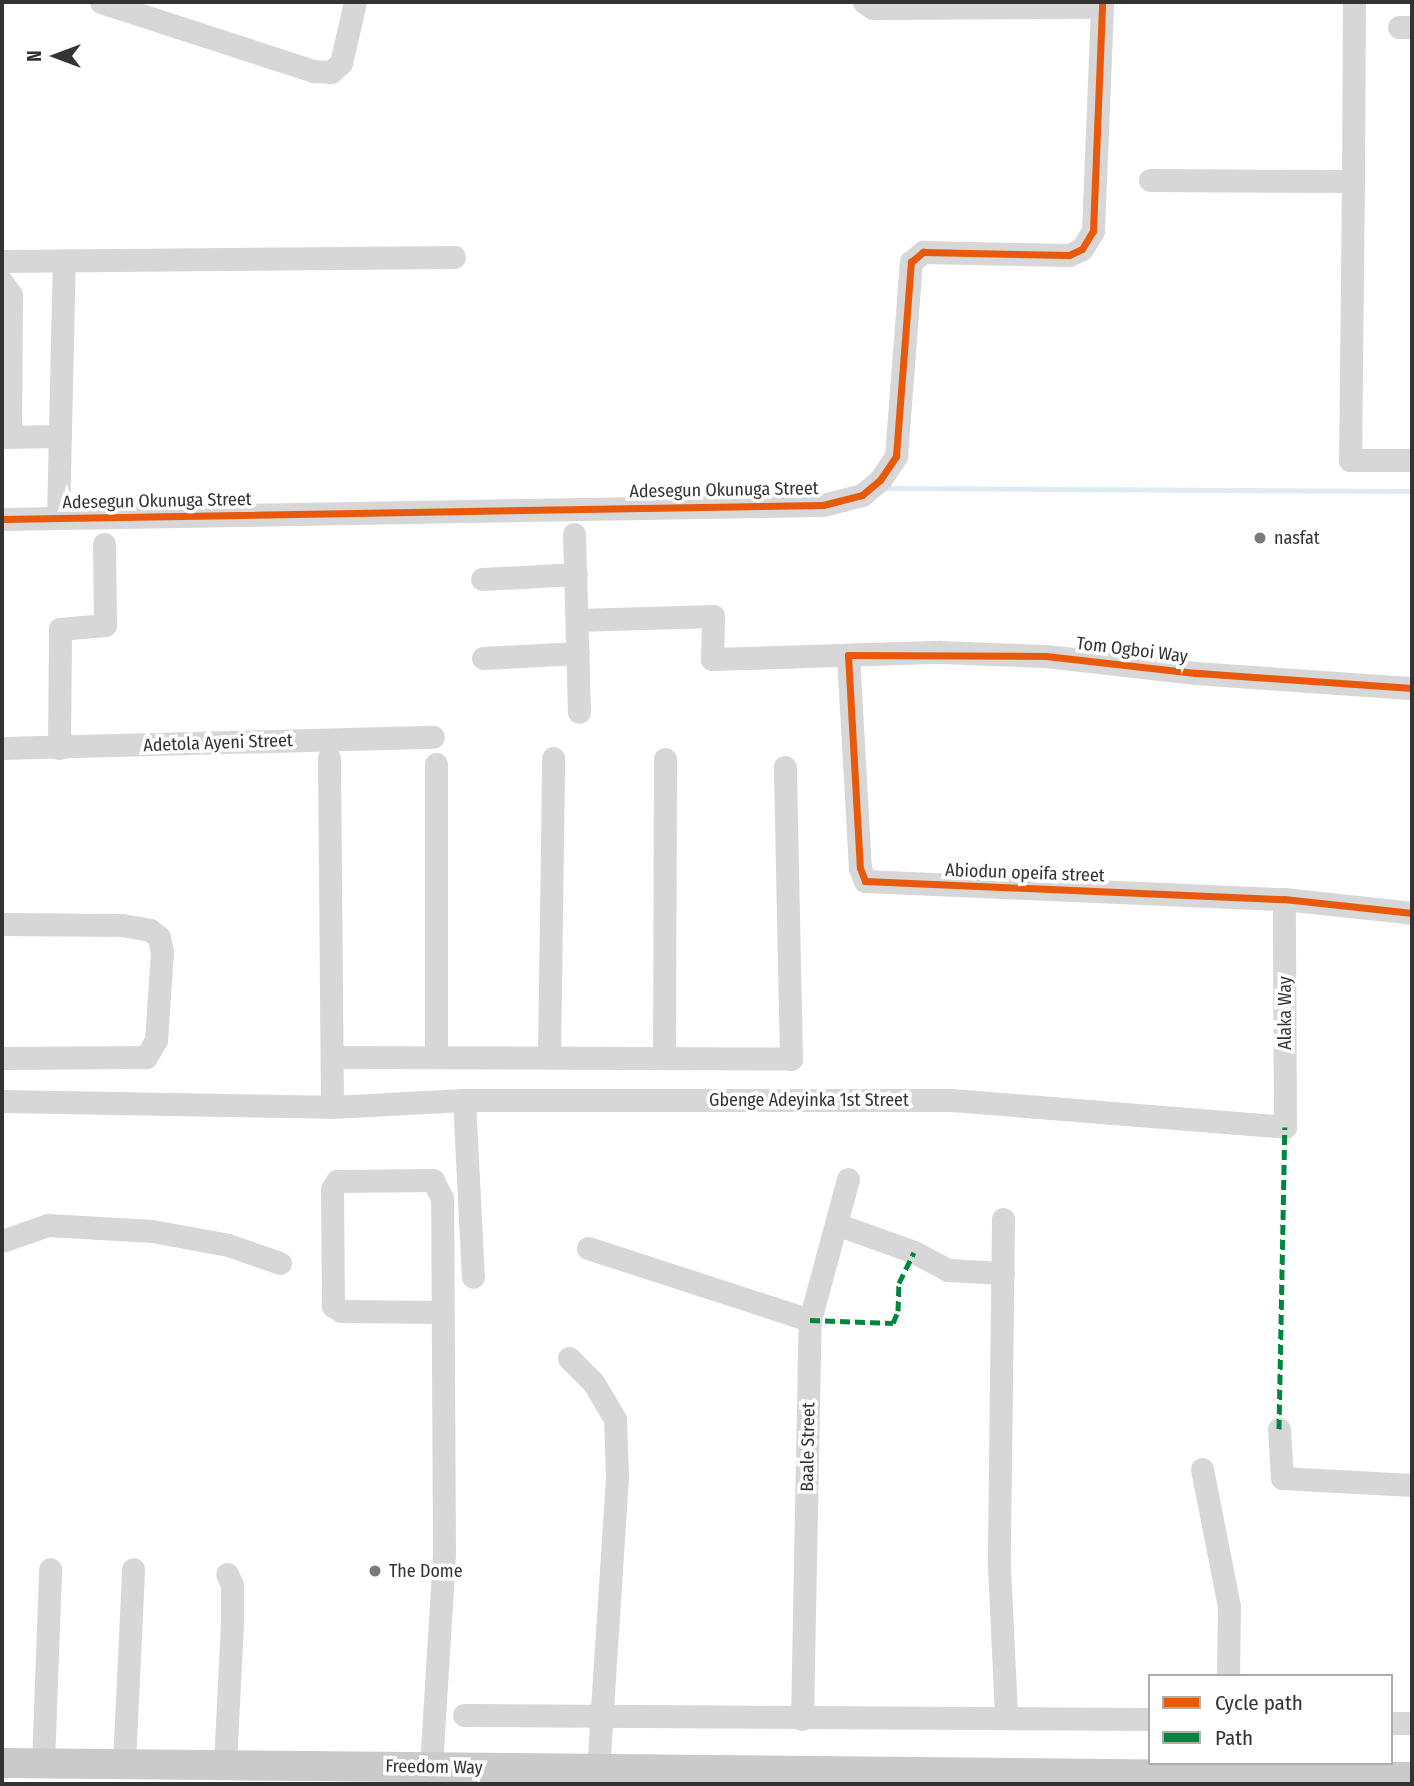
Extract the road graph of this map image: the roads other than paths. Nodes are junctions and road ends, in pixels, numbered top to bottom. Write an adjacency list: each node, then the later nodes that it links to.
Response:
1 (101, 2): 2 (street)
2 (355, 2)
3 (864, 2): 5 (street)
4 (1354, 2): 7 (street)
5 (1102, 4): 15 (street, Adesegun Okunuga Street)
6 (1150, 180): 7 (street)
7 (1353, 181): 14 (street)
8 (454, 257): 10 (street)
9 (2, 261): 10 (street)
10 (64, 262): 12 (street)
11 (2, 282): 13 (street)
12 (60, 436): 13 (street); 15 (street)
13 (6, 437)
14 (1412, 460)
15 (58, 518): 16 (street, Adesegun Okunuga Street)
16 (2, 519)
17 (574, 534): 19 (street)
18 (104, 544): 29 (street)
19 (576, 574): 20 (street); 21 (street)
20 (482, 579)
21 (577, 620): 22 (street); 23 (street, Tom Ogboi Way)
22 (578, 653): 24 (street); 26 (street)
23 (848, 655): 25 (street, Tom Ogboi Way); 35 (street, Abiodun opeifa street)
24 (483, 658)
25 (1412, 688)
26 (579, 712)
27 (433, 737): 29 (street, Adetola Ayeni Street)
28 (2, 748): 29 (street, Adetola Ayeni Street)
29 (59, 748)
30 (329, 758): 39 (street)
31 (553, 758): 40 (street)
32 (665, 759): 41 (street)
33 (436, 764): 38 (street)
34 (785, 767): 41 (street)
35 (1284, 899): 36 (street, Abiodun opeifa street); 46 (street, Alaka Way)
36 (1412, 913)
37 (2, 924): 42 (street)
38 (436, 1056): 39 (street); 40 (street)
39 (332, 1057): 45 (street)
40 (549, 1057): 41 (street)
41 (664, 1058)
42 (2, 1059)
43 (464, 1100): 45 (street, Gbenge Adeyinka 1st Street); 46 (street, Gbenge Adeyinka 1st Street); 54 (street)
44 (2, 1101): 45 (street, Gbenge Adeyinka 1st Street)
45 (332, 1107)
46 (1286, 1127)
47 (848, 1179): 49 (street, Baale Street)
48 (1003, 1219): 53 (street)
49 (836, 1224): 53 (street); 56 (street, Baale Street)
50 (2, 1241): 52 (street)
51 (589, 1248): 56 (street)
52 (281, 1263)
53 (1003, 1273): 67 (street)
54 (473, 1278)
55 (442, 1312): 55 (street); 75 (street)
56 (810, 1320): 68 (street, Baale Street)
57 (569, 1358): 65 (street)
58 (1279, 1429): 60 (street)
59 (1202, 1469): 64 (street)
60 (1412, 1485)
61 (50, 1569): 73 (street)
62 (133, 1569): 77 (street)
63 (227, 1574): 74 (street)
64 (1227, 1674)
65 (599, 1713): 66 (street); 68 (street); 76 (street)
66 (464, 1715)
67 (1006, 1717): 68 (street); 69 (street)
68 (802, 1719)
69 (1148, 1719)
70 (1393, 1723): 71 (street)
71 (1412, 1723)
72 (2, 1763): 73 (main road, Freedom Way)
73 (43, 1764): 77 (main road, Freedom Way)
74 (225, 1765): 75 (main road, Freedom Way); 77 (main road, Freedom Way)
75 (431, 1767): 76 (main road, Freedom Way)
76 (598, 1769): 78 (main road, Freedom Way)
77 (112, 1774)
78 (1412, 1777)

